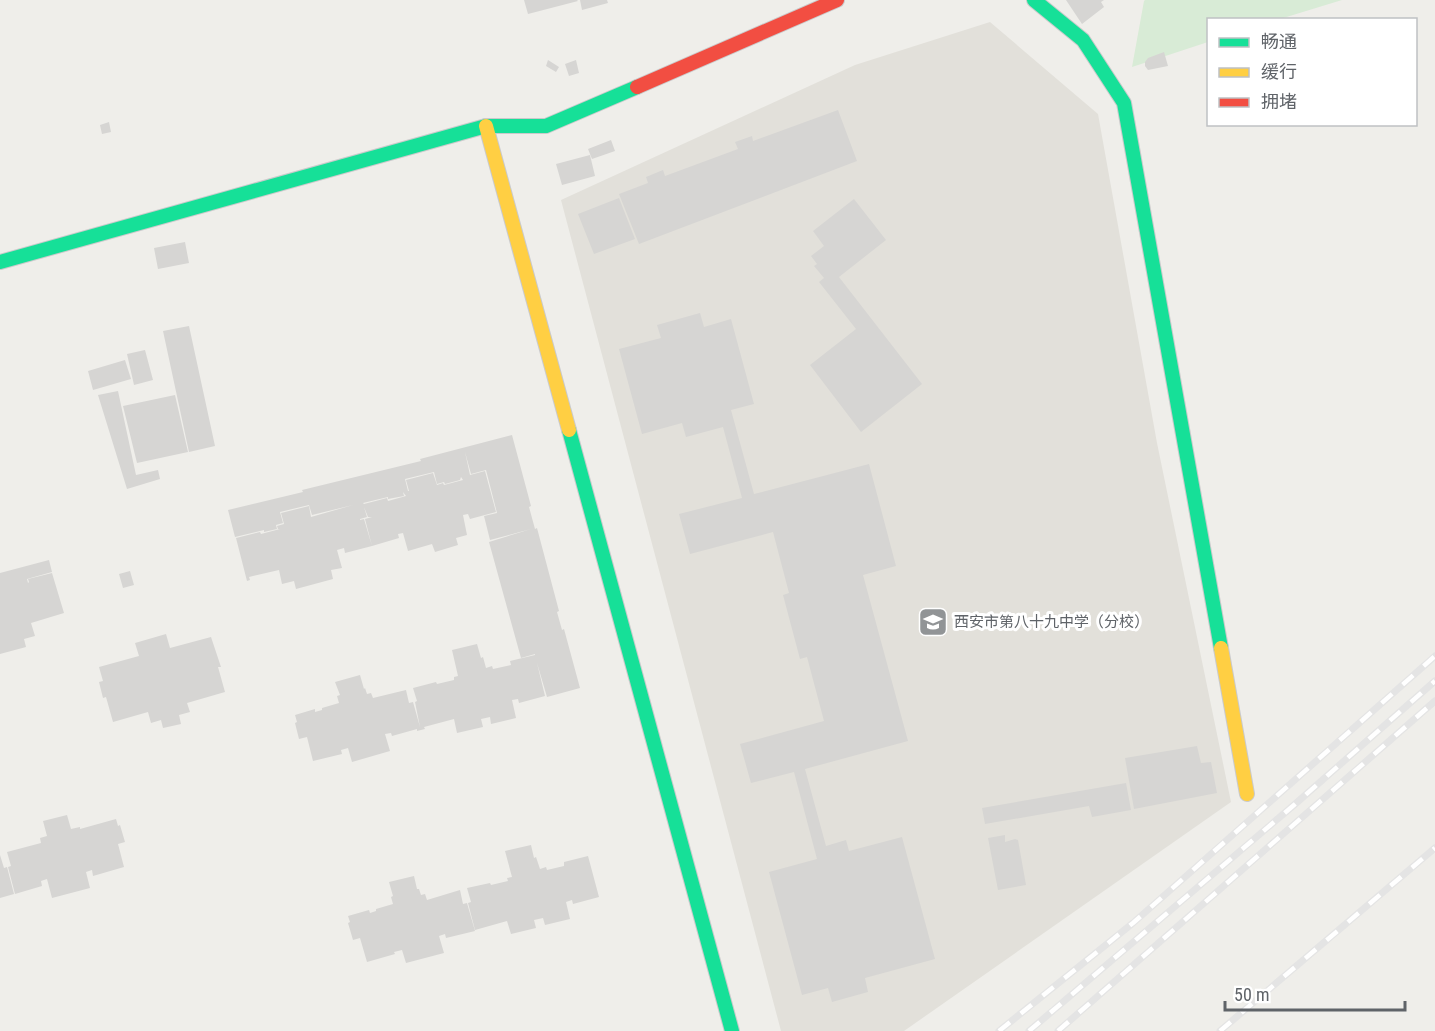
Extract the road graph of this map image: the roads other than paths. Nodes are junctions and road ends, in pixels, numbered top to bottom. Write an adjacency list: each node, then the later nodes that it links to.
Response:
1 (837, 0): 3 (street)
2 (1034, 0): 5 (street)
3 (486, 126): 4 (street); 6 (street)
4 (0, 262)
5 (1247, 794)
6 (732, 1031)

